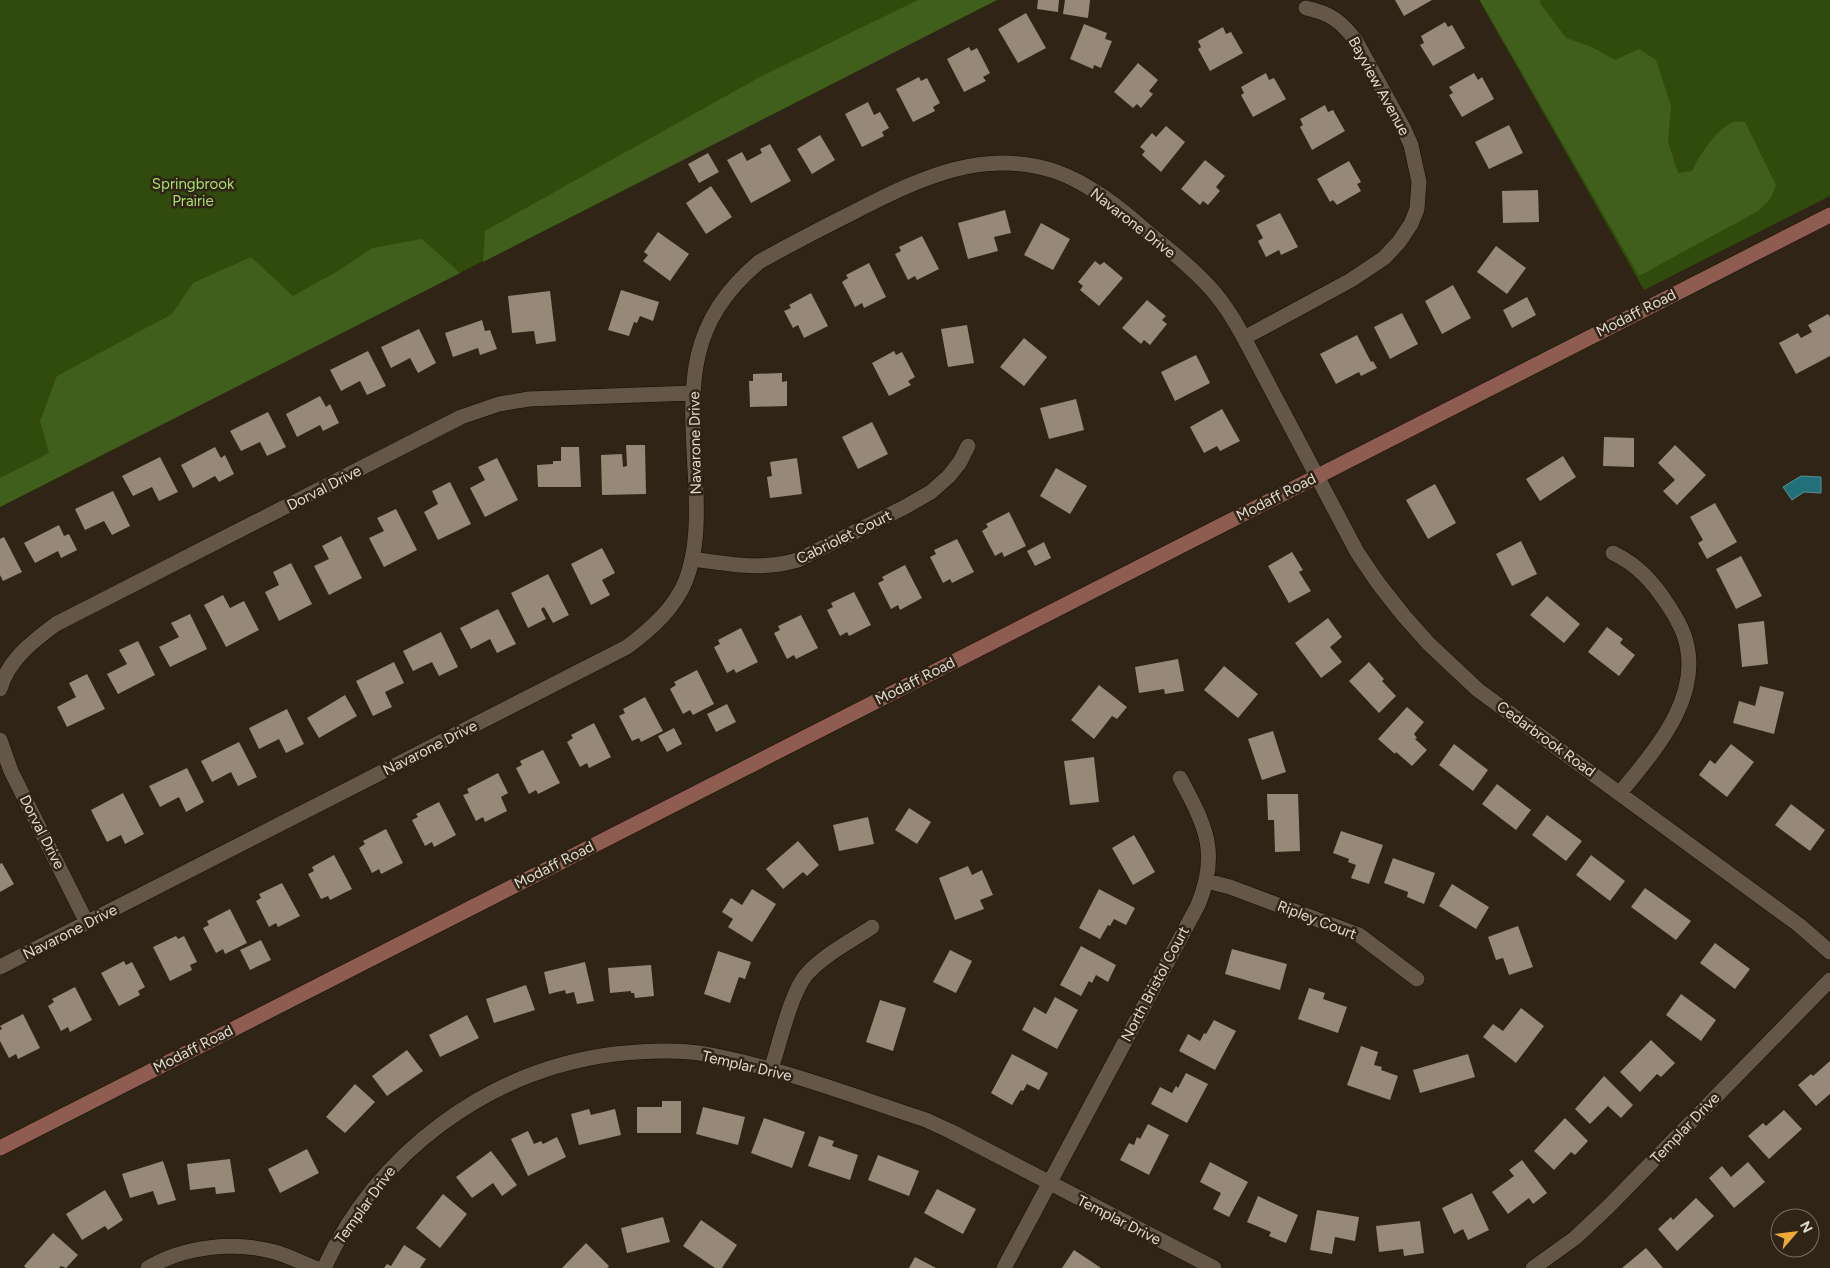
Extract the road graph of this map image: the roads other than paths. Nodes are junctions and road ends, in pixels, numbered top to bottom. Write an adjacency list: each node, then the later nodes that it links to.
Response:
1 (1306, 8): 3 (street, Bayview Avenue)
2 (1830, 215): 6 (street, Modaff Road)
3 (1244, 338): 4 (street, Navarone Drive); 6 (street, Navarone Drive)
4 (692, 393): 8 (street, Navarone Drive); 9 (street, Dorval Drive)
5 (968, 446): 8 (street, Cabriolet Court)
6 (1316, 476): 12 (street, Cedarbrook Road); 21 (street, Modaff Road)
7 (1613, 553): 12 (street)
8 (692, 559): 14 (street, Navarone Drive)
9 (0, 689)
10 (0, 740): 14 (street, Dorval Drive)
11 (1180, 778): 13 (street, North Bristol Court)
12 (1620, 793): 16 (street, Cedarbrook Road)
13 (1207, 881): 18 (street, Ripley Court); 22 (street, North Bristol Court)
14 (87, 923): 17 (street, Navarone Drive)
15 (872, 927): 20 (street)
16 (1830, 952)
17 (0, 967)
18 (1418, 979)
19 (1830, 980): 28 (street, Templar Drive)
20 (771, 1069): 22 (street, Templar Drive); 25 (street, Templar Drive)
21 (0, 1148)
22 (1048, 1183): 26 (street, North Bristol Court); 27 (street, Templar Drive)
23 (148, 1268): 24 (street)
24 (315, 1268)
25 (324, 1268)
26 (1004, 1268)
27 (1214, 1268)
28 (1533, 1268)

